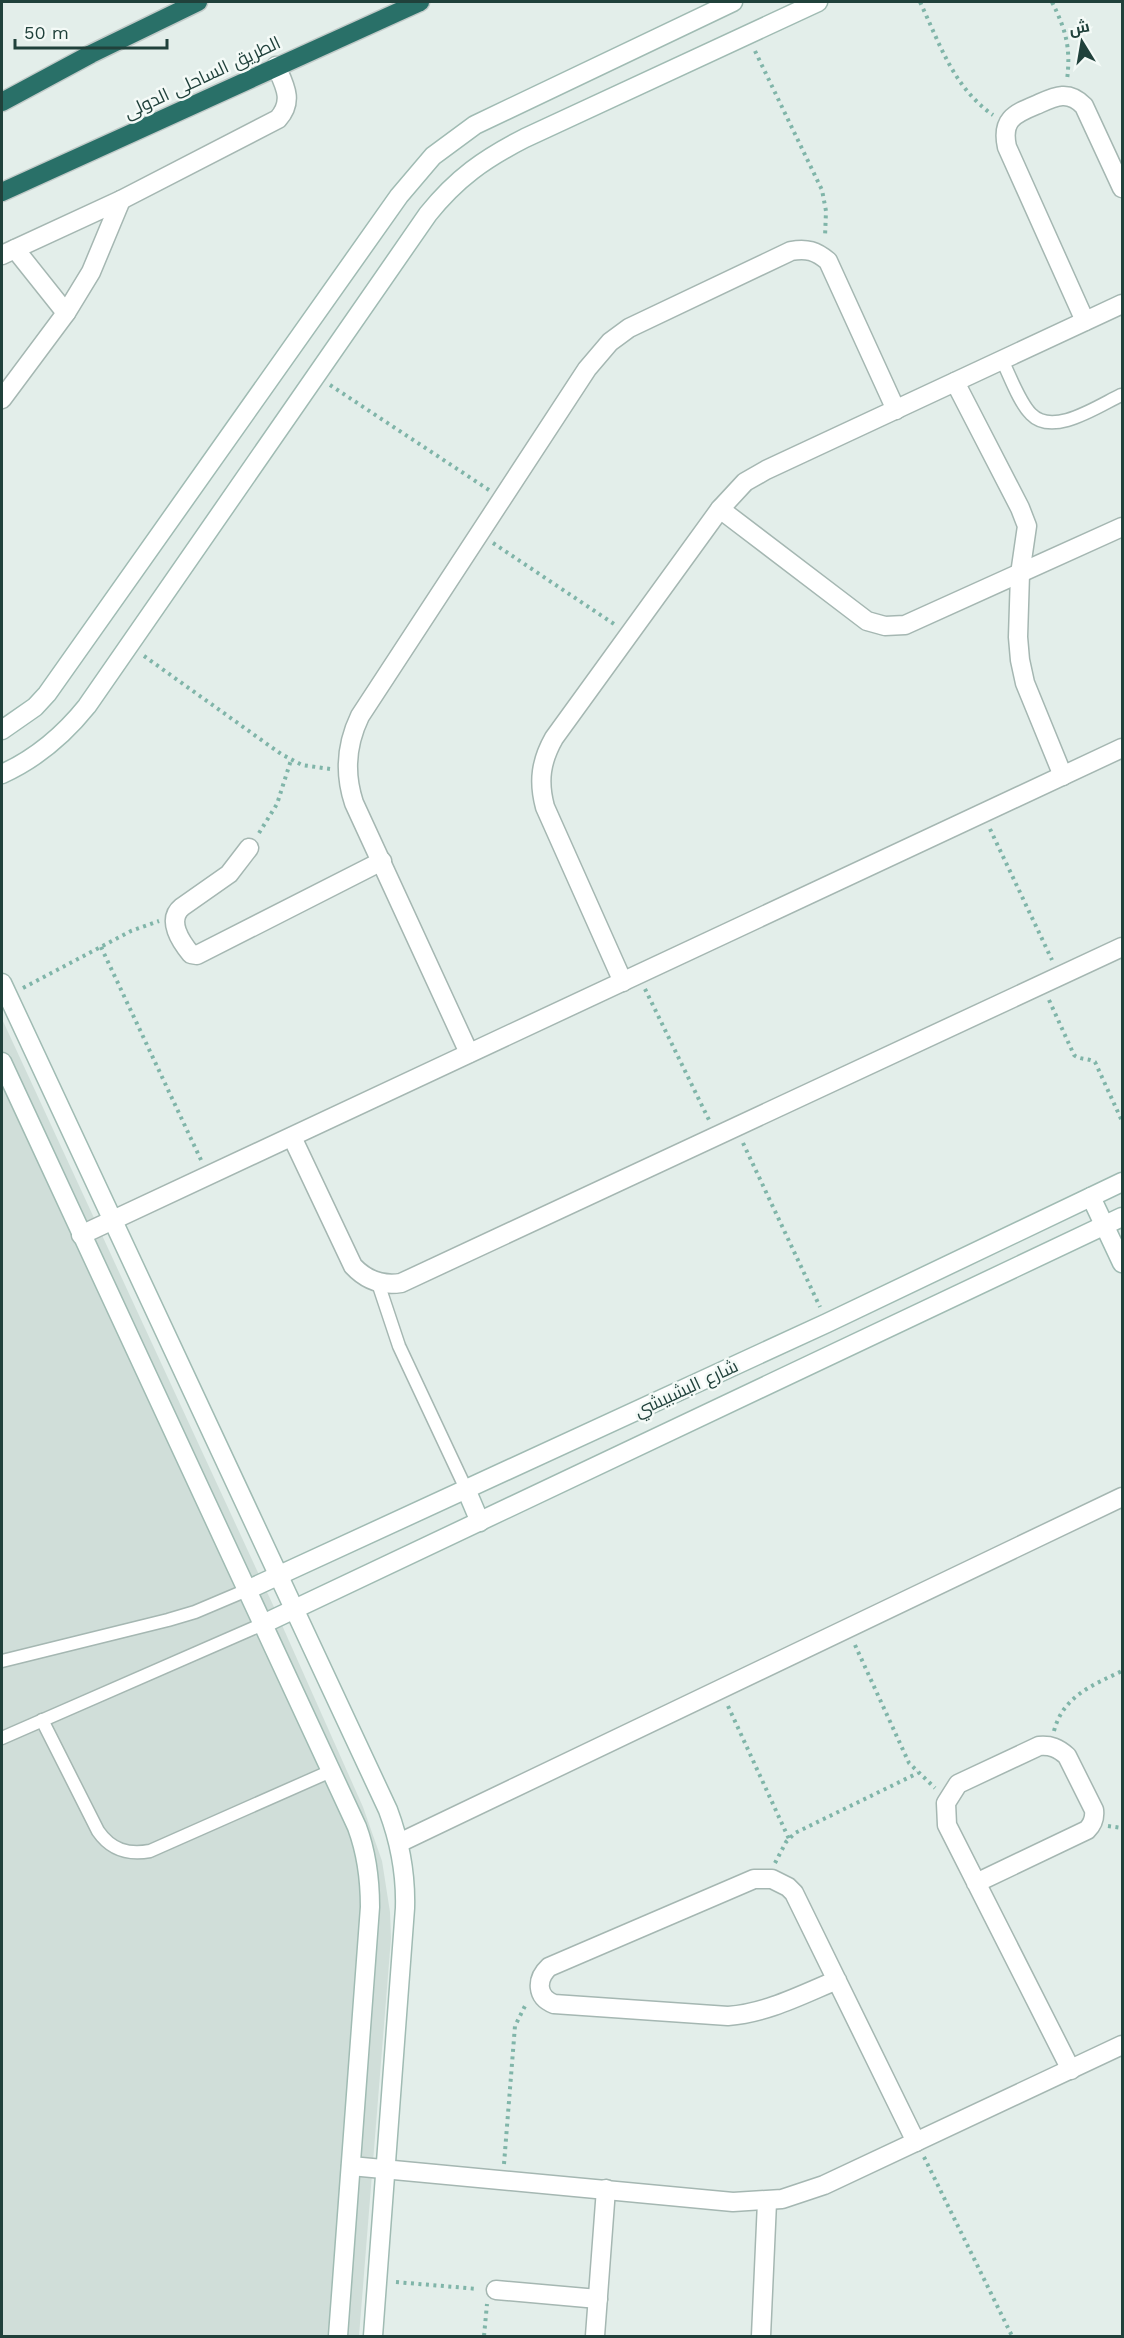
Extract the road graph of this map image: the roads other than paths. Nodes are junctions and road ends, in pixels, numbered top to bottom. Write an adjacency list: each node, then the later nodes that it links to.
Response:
1 (198, 2): 6 (highway)
2 (420, 2): 5 (highway, الطريق الساحلى الدولى)
3 (733, 2): 22 (street)
4 (818, 2): 24 (street)
5 (276, 66): 8 (highway, الطريق الساحلى الدولى); 9 (street)
6 (2, 102)
7 (1122, 188): 13 (street)
8 (2, 192)
9 (121, 200): 10 (street); 12 (street)
10 (8, 252): 12 (street)
11 (1122, 304): 13 (street)
12 (66, 313): 17 (street)
13 (1085, 321): 14 (street)
14 (1002, 360): 15 (street); 16 (lane)
15 (955, 382): 18 (street); 21 (street)
16 (1121, 396)
17 (2, 399)
18 (896, 410): 19 (street); 27 (street)
19 (720, 509): 21 (street); 29 (street)
20 (1122, 527): 21 (street)
21 (1020, 574): 25 (street)
22 (2, 730)
23 (1122, 748): 25 (street)
24 (2, 774)
25 (1063, 776): 29 (street)
26 (249, 848): 27 (street)
27 (382, 861): 31 (street)
28 (1122, 947): 41 (street)
29 (631, 978): 31 (street)
30 (4, 990): 37 (street)
31 (469, 1053): 33 (street)
32 (2, 1062): 39 (street)
33 (292, 1137): 37 (street); 41 (street)
34 (1122, 1182): 35 (street, شارع البشبيشي)
35 (1091, 1197): 38 (street); 42 (street, شارع البشبيشي)
36 (1122, 1217): 38 (street, شارع البشبيشي)
37 (111, 1221): 39 (street); 45 (street)
38 (1105, 1226): 40 (street); 44 (street, شارع البشبيشي)
39 (81, 1235): 46 (street)
40 (1122, 1263)
41 (378, 1283): 42 (lane)
42 (466, 1489): 44 (street); 45 (street, شارع البشبيشي)
43 (1122, 1497): 53 (street)
44 (480, 1522): 47 (street, شارع البشبيشي)
45 (278, 1576): 46 (street, شارع البشبيشي); 47 (street)
46 (247, 1590): 48 (street); 49 (lane)
47 (294, 1610): 48 (street, شارع البشبيشي); 53 (street)
48 (263, 1624): 50 (lane); 52 (street)
49 (2, 1661)
50 (42, 1720): 51 (lane); 52 (lane)
51 (2, 1738)
52 (331, 1771): 59 (street)
53 (399, 1843): 60 (street)
54 (976, 1883): 54 (street); 57 (street)
55 (837, 1980): 55 (street); 58 (street)
56 (1122, 2045): 57 (street)
57 (1071, 2070): 58 (street)
58 (916, 2142): 62 (street)
59 (351, 2166): 60 (street); 65 (street)
60 (386, 2169): 61 (street); 66 (street)
61 (606, 2189): 62 (street); 64 (street)
62 (767, 2202): 68 (street)
63 (492, 2290): 64 (street)
64 (598, 2299): 67 (street)
65 (338, 2337)
66 (373, 2337)
67 (595, 2337)
68 (761, 2337)

